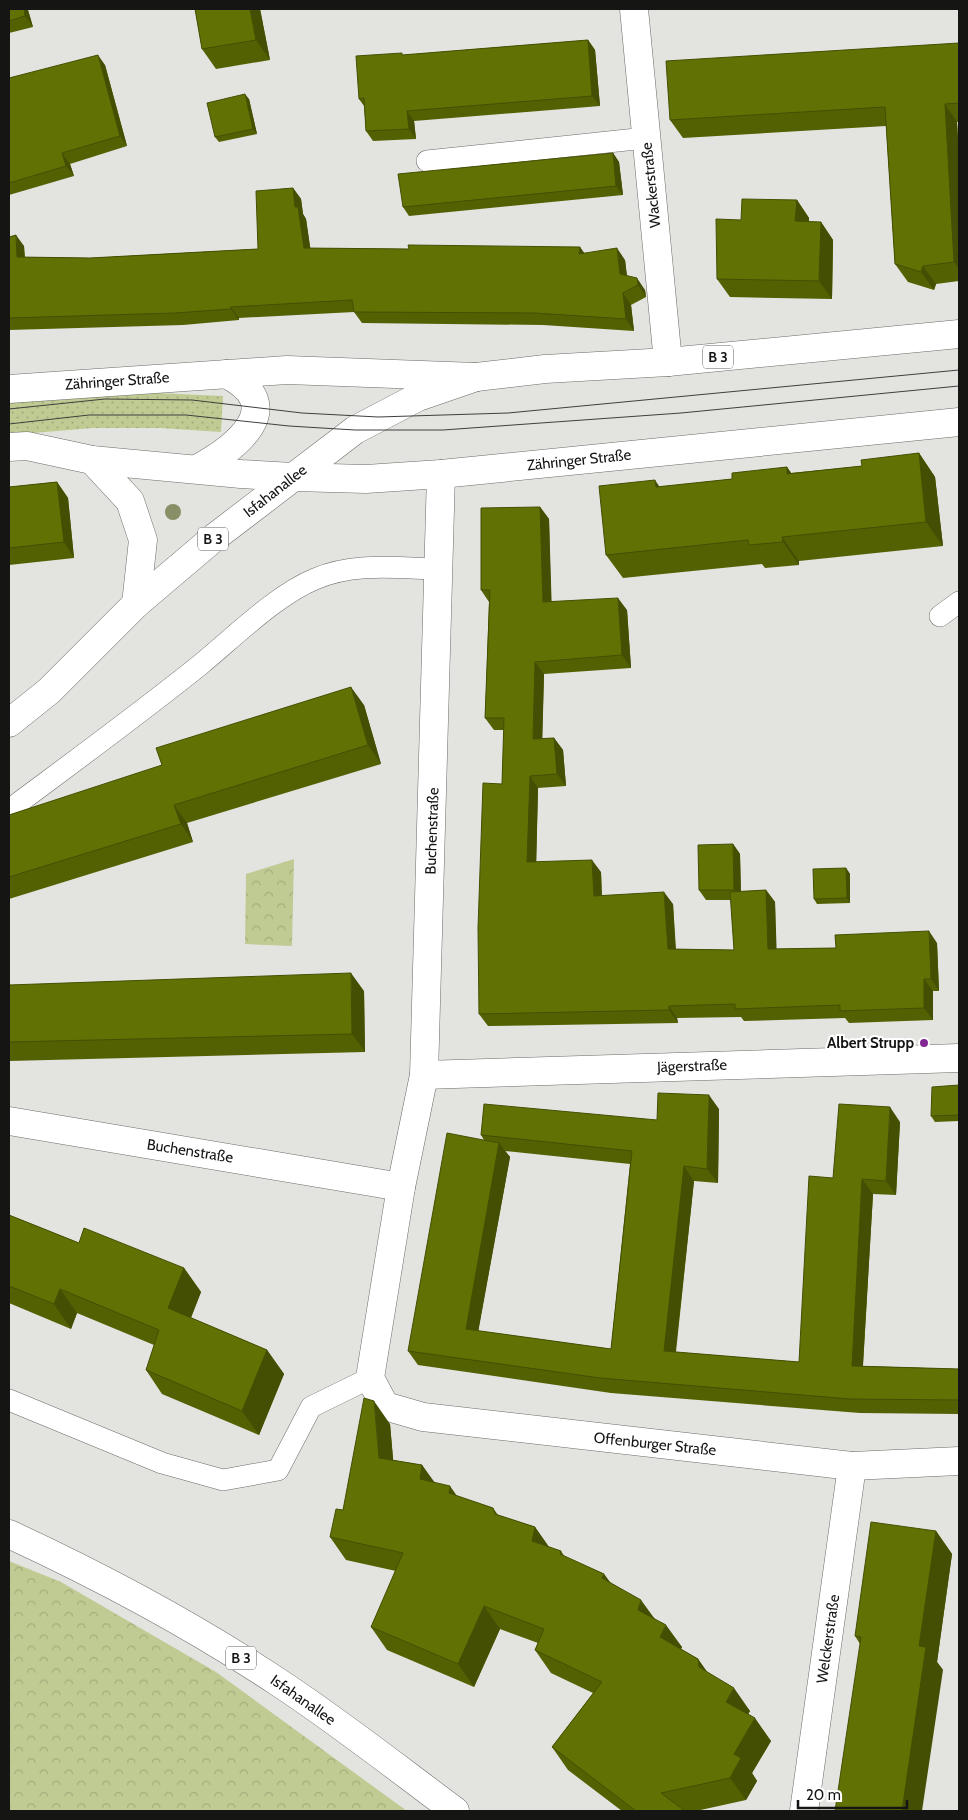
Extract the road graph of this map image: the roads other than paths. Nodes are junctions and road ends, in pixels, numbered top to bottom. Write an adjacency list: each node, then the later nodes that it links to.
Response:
1 (634, 9): 2 (main road, Wackerstraße)
2 (646, 138): 3 (lane); 5 (main road, Wackerstraße)
3 (427, 161)
4 (959, 334): 5 (main road, Zähringer Straße / B 3)
5 (668, 362): 7 (main road, Zähringer Straße / B 3)
6 (226, 374): 7 (main road, Zähringer Straße); 8 (main road, Zähringer Straße); 12 (main road)
7 (476, 377): 14 (main road, Isfahanallee / B 3)
8 (9, 389)
9 (959, 422): 13 (main road, Zähringer Straße)
10 (9, 448): 11 (main road, Zähringer Straße)
11 (92, 460): 12 (main road, Zähringer Straße); 17 (main road)
12 (197, 470): 14 (main road, Zähringer Straße)
13 (441, 474): 14 (main road, Zähringer Straße); 15 (main road, Buchenstraße)
14 (293, 477): 17 (main road, Isfahanallee / B 3)
15 (438, 569): 20 (lane); 22 (main road, Buchenstraße)
16 (959, 602): 18 (lane)
17 (136, 604): 19 (main road, Isfahanallee / B 3)
18 (940, 616)
19 (9, 723)
20 (13, 807)
21 (959, 1058): 22 (main road, Jägerstraße)
22 (424, 1075): 24 (main road, Buchenstraße)
23 (9, 1121): 24 (main road, Buchenstraße)
24 (401, 1186): 25 (main road, Buchenstraße)
25 (370, 1378): 26 (lane); 28 (main road, Offenburger Straße)
26 (9, 1400)
27 (959, 1461): 28 (main road, Offenburger Straße)
28 (852, 1466): 31 (main road, Welckerstraße)
29 (9, 1534): 30 (main road, Isfahanallee / B 3)
30 (455, 1811)
31 (804, 1811)

